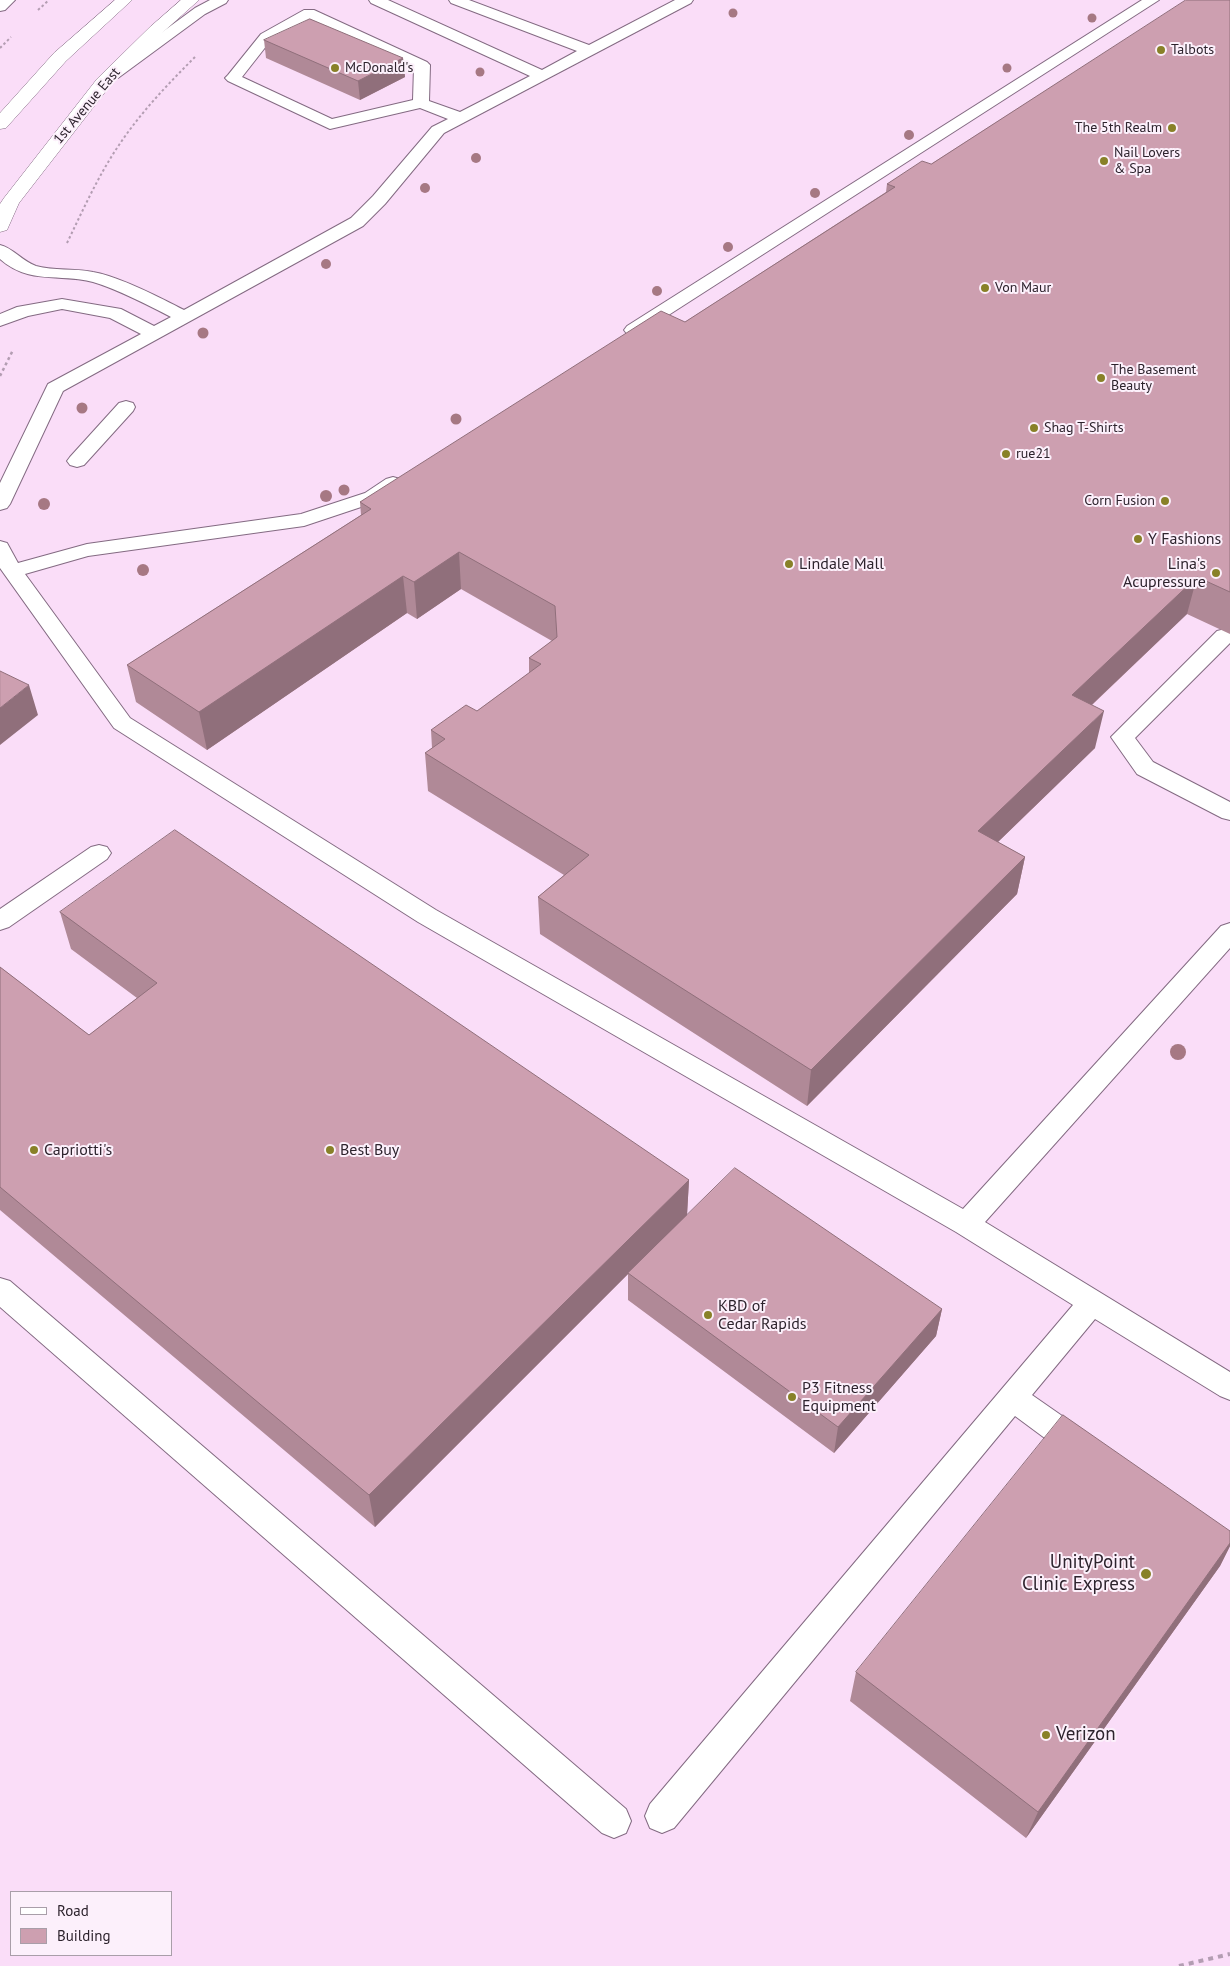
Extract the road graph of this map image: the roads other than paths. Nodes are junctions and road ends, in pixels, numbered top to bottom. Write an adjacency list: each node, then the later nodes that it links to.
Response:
1 (8, 0): 9 (lane)
2 (124, 0): 15 (main road)
3 (191, 0): 12 (main road, 1st Avenue East)
4 (221, 0): 12 (lane)
5 (376, 0): 11 (lane)
6 (456, 0): 10 (lane)
7 (686, 0): 10 (lane)
8 (1152, 0): 21 (lane)
9 (0, 7)
10 (592, 51): 11 (lane)
11 (543, 76): 14 (lane)
12 (103, 83): 16 (main road, 1st Avenue East)
13 (421, 103): 13 (lane); 14 (lane)
14 (460, 118): 18 (lane)
15 (0, 124)
16 (0, 226)
17 (0, 250): 18 (lane)
18 (183, 316): 20 (lane)
19 (0, 321): 20 (lane)
20 (153, 333): 25 (lane)
21 (620, 339)
22 (126, 407): 23 (lane)
23 (77, 461)
24 (408, 474): 27 (lane)
25 (0, 504)
26 (0, 547): 27 (lane)
27 (12, 571): 33 (lane)
28 (1225, 636): 29 (lane)
29 (1230, 812)
30 (100, 853): 31 (lane)
31 (0, 921)
32 (1230, 932): 33 (lane)
33 (966, 1224): 35 (lane)
34 (0, 1290): 40 (lane)
35 (1093, 1301): 36 (lane); 37 (lane)
36 (1230, 1387)
37 (1012, 1398): 38 (lane); 39 (lane)
38 (1101, 1460)
39 (662, 1816)
40 (614, 1821)

